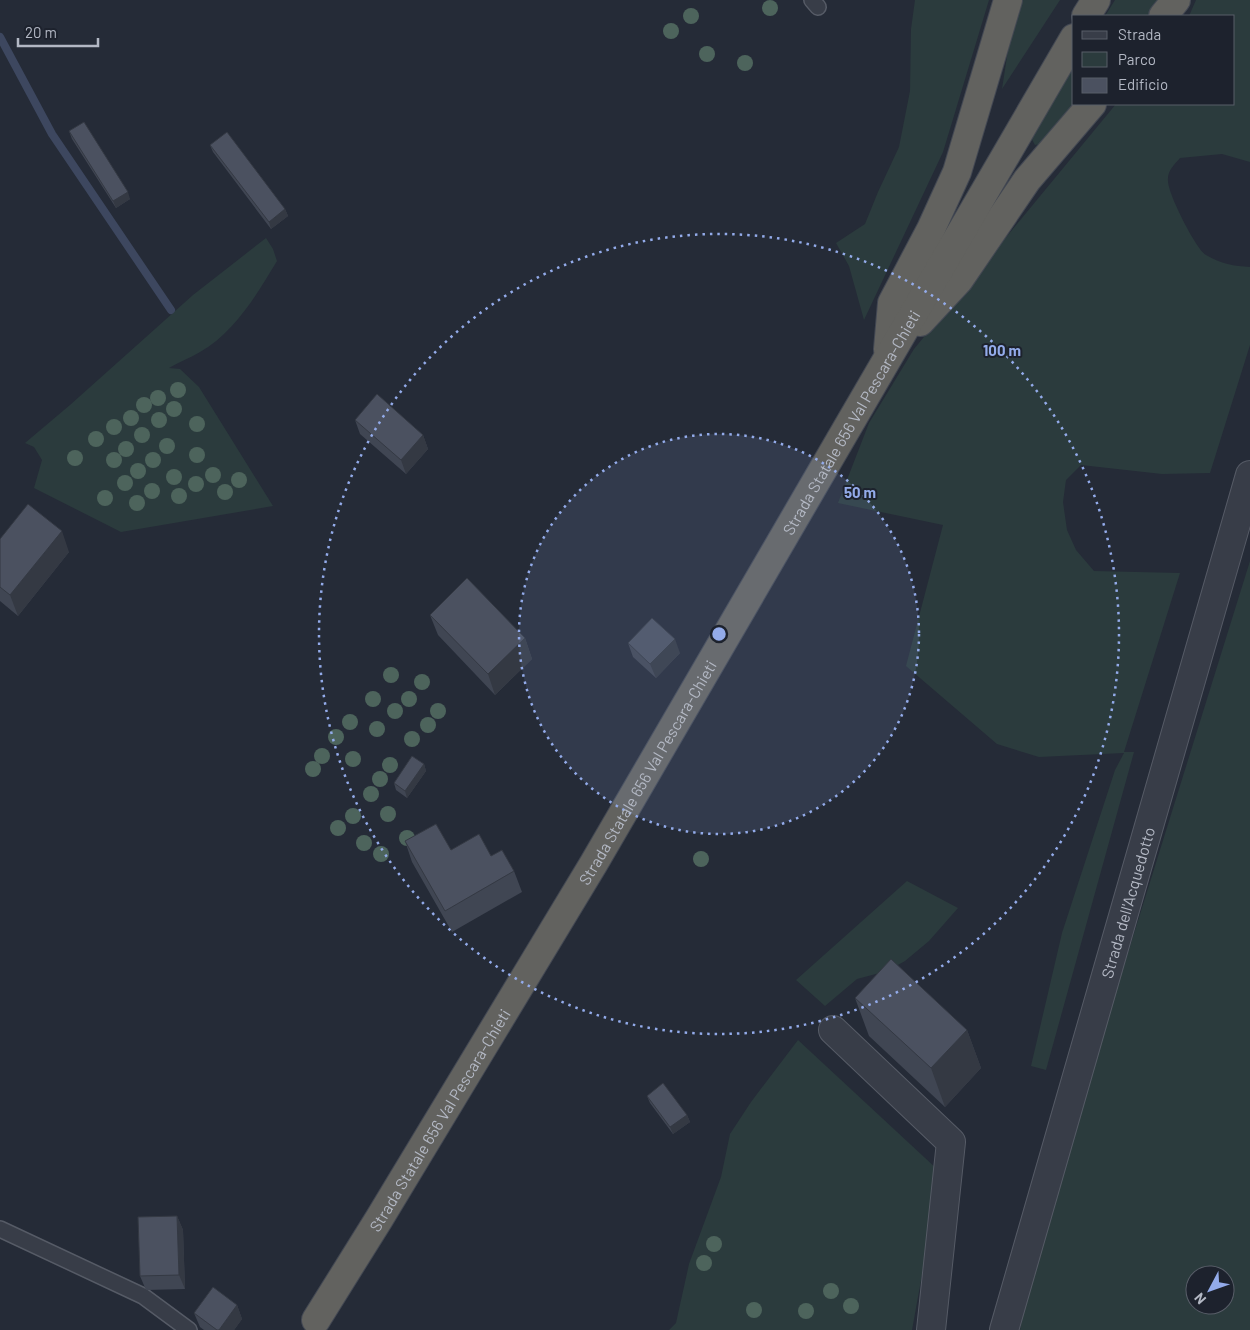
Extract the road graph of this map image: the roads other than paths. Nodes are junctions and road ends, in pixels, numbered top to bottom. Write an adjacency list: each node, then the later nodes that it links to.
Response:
1 (1008, 0): 8 (highway)
2 (1096, 0): 4 (highway)
3 (1176, 0): 5 (highway)
4 (1087, 15)
5 (1164, 15)
6 (1072, 41): 8 (highway, Strada Statale 656 Val Pescara-Chieti)
7 (1091, 105): 8 (highway)
8 (887, 358): 12 (highway, Strada Statale 656 Val Pescara-Chieti)
9 (1250, 475): 15 (street, Strada dell'Acquedotto)
10 (833, 1030): 14 (street)
11 (0, 1229): 13 (lane)
12 (316, 1320)
13 (189, 1330)
14 (931, 1330)
15 (1004, 1330)

